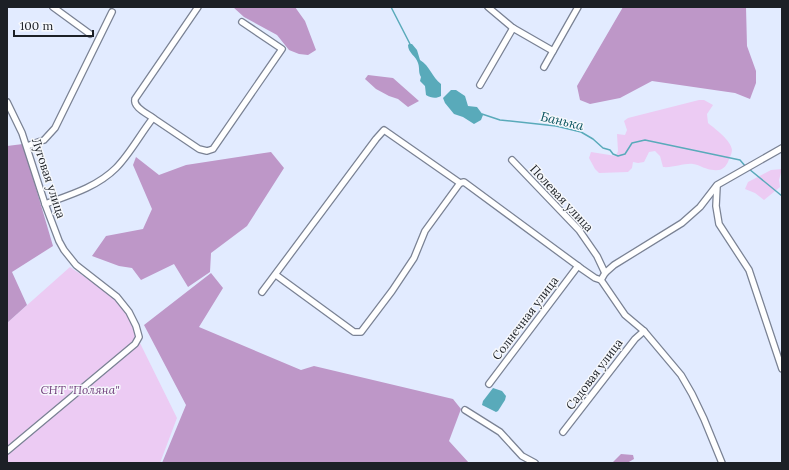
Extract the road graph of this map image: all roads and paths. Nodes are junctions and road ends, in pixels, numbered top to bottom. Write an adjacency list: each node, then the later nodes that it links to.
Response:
1 (53, 7): 8 (street)
2 (198, 7): 13 (street)
3 (488, 7): 7 (street)
4 (578, 7): 9 (street)
5 (112, 12): 14 (street)
6 (242, 22): 13 (street)
7 (513, 28): 9 (street); 11 (street)
8 (90, 34)
9 (553, 51): 10 (street)
10 (544, 67)
11 (480, 85)
12 (7, 102): 14 (street, Луговая улица)
13 (153, 118): 19 (street)
14 (27, 146): 19 (street, Луговая улица)
15 (782, 148): 18 (street)
16 (512, 160): 21 (street, Полевая улица)
17 (460, 183): 20 (street); 22 (street); 22 (street)
18 (717, 185): 21 (street); 26 (street)
19 (45, 204): 30 (street, Луговая улица)
20 (578, 266): 23 (street); 27 (street, Солнечная улица)
21 (605, 273): 23 (street)
22 (276, 275): 24 (street)
23 (601, 280): 25 (street)
24 (262, 292)
25 (644, 331): 29 (street, Садовая улица); 32 (street)
26 (782, 369)
27 (489, 384)
28 (465, 410): 31 (street)
29 (562, 432)
30 (7, 451)
31 (535, 463)
32 (722, 463)

